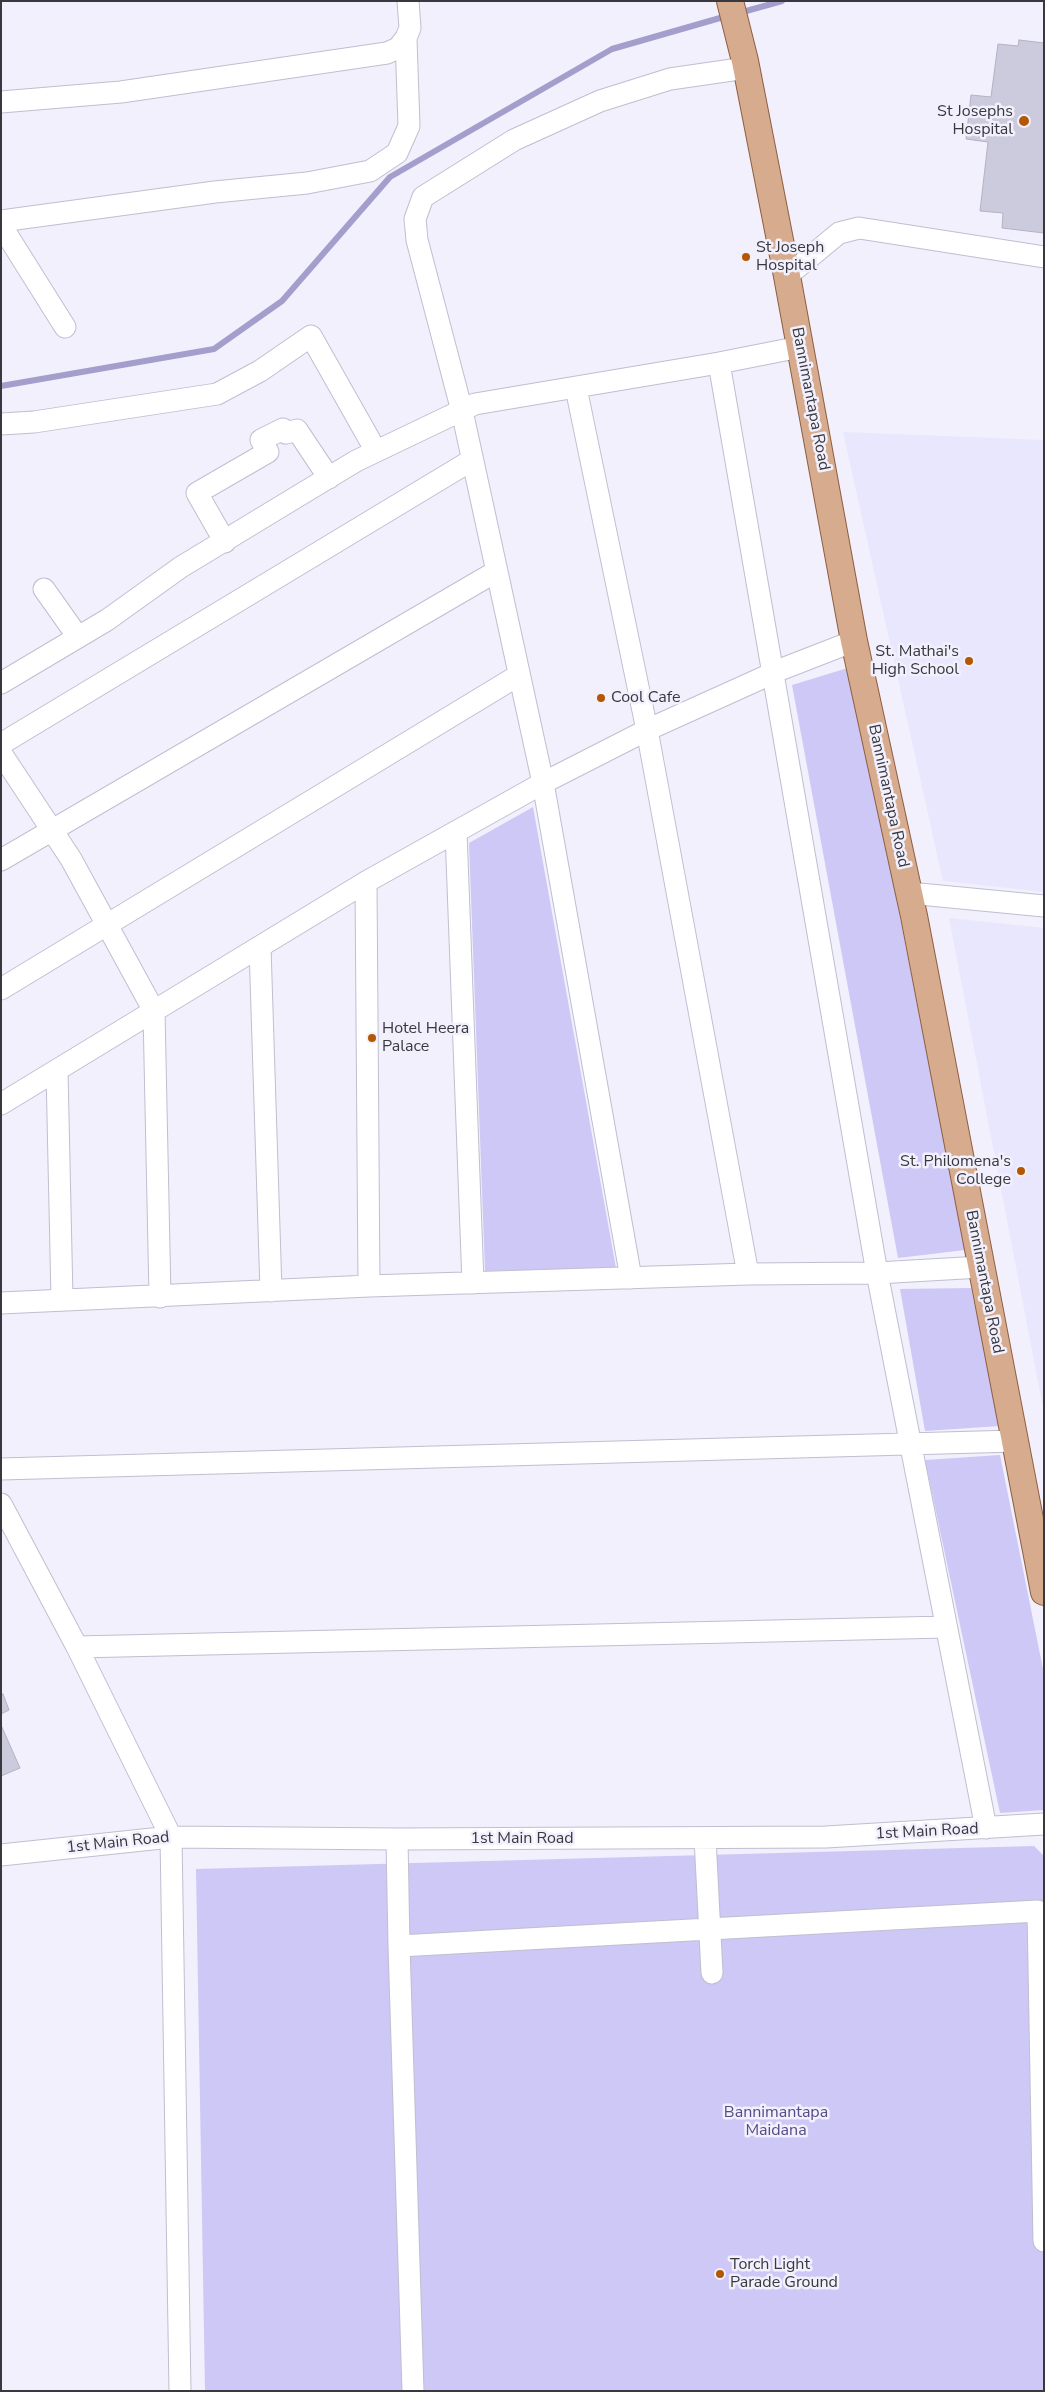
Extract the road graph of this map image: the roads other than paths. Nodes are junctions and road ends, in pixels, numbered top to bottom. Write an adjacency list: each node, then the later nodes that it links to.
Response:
1 (408, 1): 3 (street)
2 (730, 1): 4 (main road, Bannimantapa Road)
3 (406, 38): 5 (street); 6 (street)
4 (745, 64): 9 (main road, Bannimantapa Road); 14 (street)
5 (1, 102)
6 (1, 221)
7 (1, 225): 10 (street)
8 (1044, 257): 9 (street)
9 (787, 276): 11 (main road, Bannimantapa Road)
10 (64, 326)
11 (800, 347): 12 (street); 23 (main road, Bannimantapa Road)
12 (719, 363): 13 (street); 24 (street)
13 (576, 388): 14 (street); 27 (street)
14 (462, 411): 16 (street); 17 (street)
15 (1, 424): 16 (street)
16 (376, 451): 18 (street)
17 (472, 460): 20 (street); 28 (street)
18 (330, 478): 19 (street); 19 (street)
19 (225, 542): 22 (street)
20 (496, 571): 25 (street); 31 (street)
21 (44, 589): 22 (street)
22 (78, 637): 26 (street)
23 (854, 641): 24 (street); 35 (main road, Bannimantapa Road)
24 (773, 673): 27 (street); 44 (street)
25 (519, 675): 30 (street); 37 (street)
26 (1, 683)
27 (647, 730): 30 (street); 45 (street)
28 (1, 744)
29 (1, 753): 31 (street)
30 (543, 784): 32 (street); 46 (street)
31 (52, 829): 33 (street); 37 (street)
32 (456, 832): 34 (street); 47 (street)
33 (1, 860)
34 (366, 882): 38 (street); 48 (street)
35 (909, 893): 36 (street); 43 (main road, Bannimantapa Road)
36 (1044, 906)
37 (107, 924): 39 (street); 40 (street)
38 (260, 947): 40 (street); 49 (street)
39 (1, 988)
40 (154, 1012): 41 (street); 50 (street)
41 (57, 1070): 42 (street); 51 (street)
42 (1, 1104)
43 (981, 1267): 44 (street); 53 (main road, Bannimantapa Road)
44 (877, 1273): 45 (street); 54 (street)
45 (748, 1274): 46 (street)
46 (631, 1278): 47 (street)
47 (473, 1283): 48 (street)
48 (369, 1286): 49 (street)
49 (271, 1291): 50 (street)
50 (160, 1297): 51 (street)
51 (62, 1299): 52 (street)
52 (1, 1303)
53 (1015, 1441): 54 (street); 57 (main road, Bannimantapa Road)
54 (911, 1445): 55 (street); 58 (street)
55 (1, 1469)
56 (1, 1504): 59 (street)
57 (1044, 1592)
58 (946, 1627): 59 (street); 61 (street)
59 (77, 1647): 62 (street)
60 (1044, 1824): 61 (street, 1st Main Road)
61 (986, 1828): 63 (street, 1st Main Road)
62 (171, 1837): 64 (street, 1st Main Road); 65 (street, 1st Main Road); 71 (street)
63 (705, 1838): 64 (street, 1st Main Road); 67 (street)
64 (397, 1839): 68 (street)
65 (1, 1855)
66 (1041, 1911): 67 (street); 70 (street)
67 (711, 1929): 68 (street); 69 (street)
68 (399, 1946): 72 (street)
69 (712, 1972)
70 (1044, 2241)
71 (180, 2391)
72 (413, 2391)

